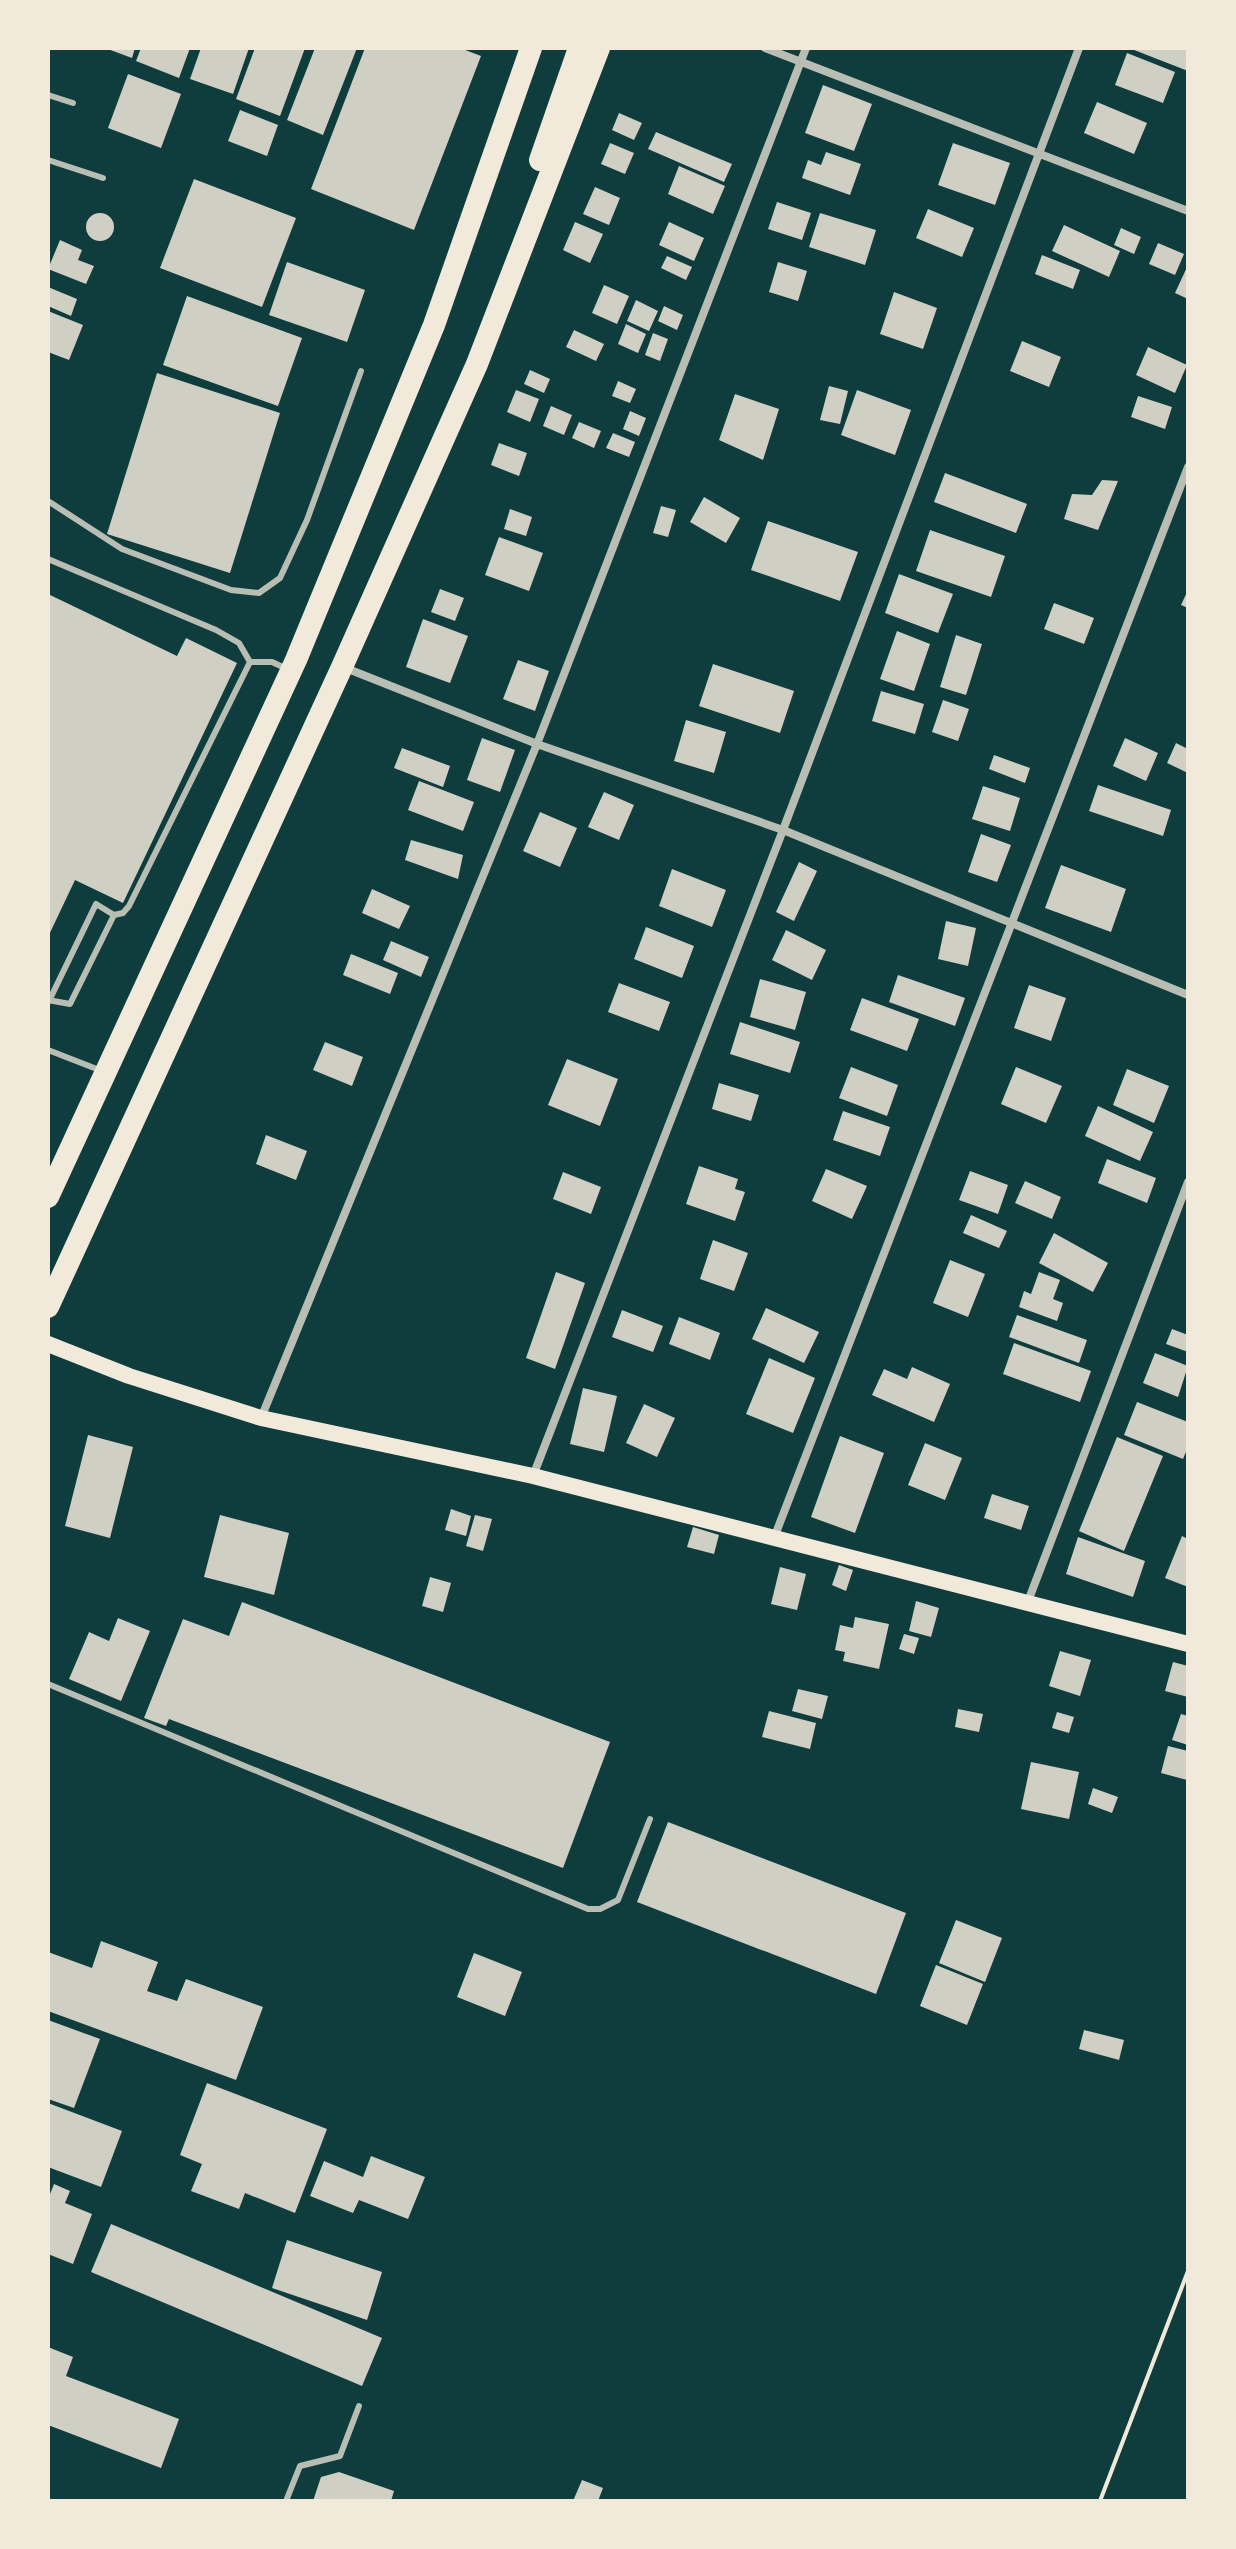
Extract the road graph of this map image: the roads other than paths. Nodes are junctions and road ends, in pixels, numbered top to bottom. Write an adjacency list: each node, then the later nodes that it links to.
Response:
1 (531, 48): 21 (highway)
2 (579, 48): 15 (highway)
3 (599, 48): 15 (highway)
4 (765, 48): 7 (street)
5 (806, 48): 7 (street)
6 (1079, 48): 10 (street)
7 (800, 62): 10 (street); 22 (street)
8 (48, 95): 9 (lane)
9 (73, 103)
10 (1040, 154): 13 (street); 23 (street)
11 (48, 160): 12 (lane)
12 (103, 178)
13 (1188, 211)
14 (361, 371): 17 (lane)
15 (466, 388): 20 (highway)
16 (1188, 467): 25 (street)
17 (48, 501)
18 (48, 559): 19 (lane)
19 (250, 662): 21 (lane); 24 (lane)
20 (342, 667): 22 (street); 32 (highway)
21 (291, 671): 29 (highway)
22 (537, 744): 23 (street); 34 (street)
23 (783, 830): 25 (street); 35 (street)
24 (114, 915): 27 (lane); 27 (lane)
25 (1011, 924): 26 (street); 36 (street)
26 (1188, 995)
27 (48, 1000)
28 (48, 1050): 29 (lane)
29 (105, 1072): 31 (highway)
30 (1188, 1182): 37 (street)
31 (48, 1197)
32 (48, 1307)
33 (48, 1344): 34 (main road)
34 (261, 1418): 35 (main road)
35 (533, 1476): 36 (main road)
36 (774, 1538): 37 (main road)
37 (1027, 1604): 38 (main road)
38 (1188, 1644)
39 (48, 1684): 40 (lane)
40 (650, 1819)
41 (359, 2406): 42 (lane)
42 (286, 2501)

